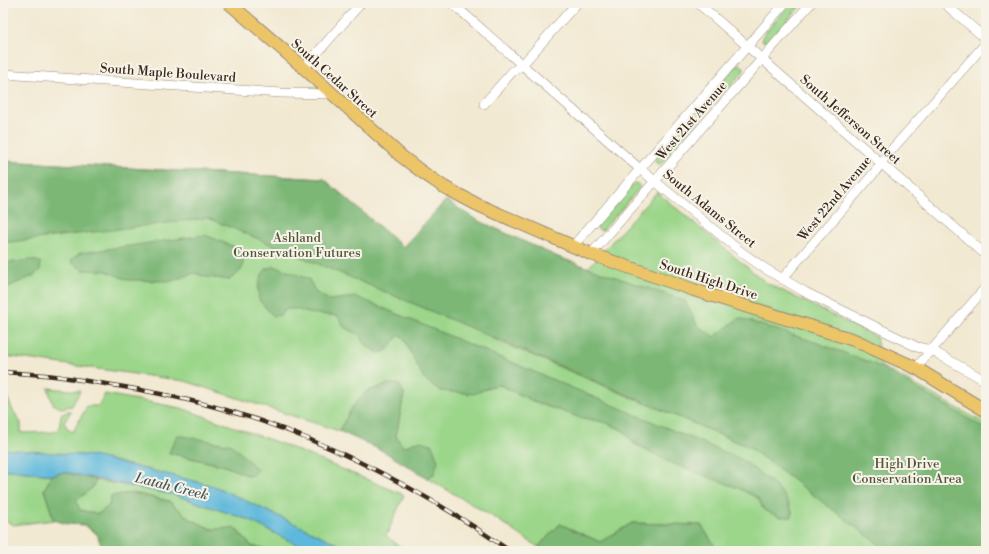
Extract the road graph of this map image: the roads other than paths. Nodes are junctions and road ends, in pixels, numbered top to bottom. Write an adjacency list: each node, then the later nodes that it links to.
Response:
1 (229, 3): 14 (main road, South Cedar Street)
2 (361, 3): 14 (street)
3 (452, 3): 13 (street, South Adams Street)
4 (577, 3): 13 (street)
5 (698, 3): 11 (street, South Jefferson Street)
6 (785, 3): 11 (street, West 21st Avenue)
7 (811, 3): 12 (street, West 21st Avenue)
8 (944, 3): 9 (street)
9 (986, 40)
10 (986, 43): 18 (street, West 22nd Avenue)
11 (748, 46): 12 (street, South Jefferson Street); 19 (street, West 21st Avenue)
12 (762, 59): 18 (street, South Jefferson Street); 21 (street, West 21st Avenue)
13 (522, 65): 17 (street); 19 (street, South Adams Street)
14 (304, 68): 16 (main road, South Cedar Street)
15 (3, 74): 16 (street, South Maple Boulevard)
16 (332, 94): 20 (main road, South Cedar Street)
17 (484, 104)
18 (882, 163): 24 (street, South Jefferson Street); 25 (street, West 22nd Avenue)
19 (640, 169): 21 (street, South Adams Street); 22 (street, West 21st Avenue)
20 (422, 172): 22 (main road, South High Drive)
21 (655, 181): 23 (street, West 21st Avenue); 25 (street, South Adams Street)
22 (573, 246): 23 (main road, South High Drive)
23 (591, 254): 28 (main road, South High Drive)
24 (986, 255)
25 (782, 279): 27 (street, South Adams Street)
26 (986, 287): 27 (street)
27 (931, 350): 28 (street); 29 (street, South Adams Street)
28 (916, 368): 30 (main road, South High Drive)
29 (986, 381)
30 (986, 411)

